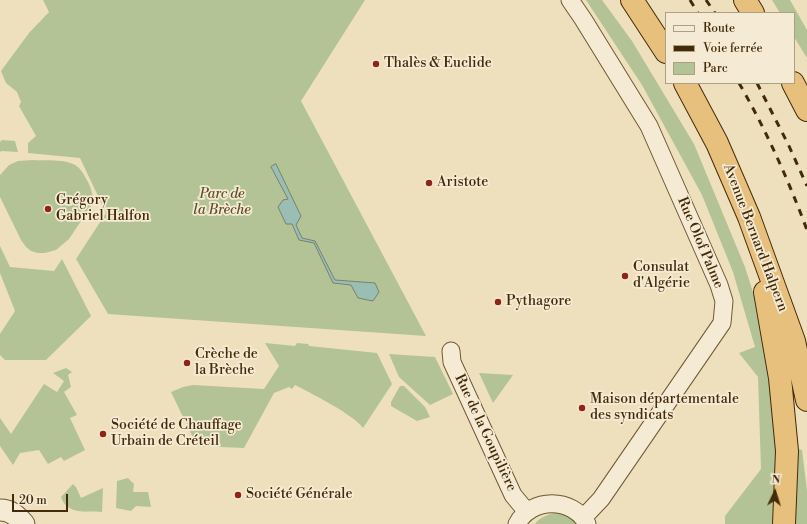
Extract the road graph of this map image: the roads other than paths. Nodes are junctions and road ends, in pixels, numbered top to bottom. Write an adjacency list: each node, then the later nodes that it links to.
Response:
1 (570, 0): 14 (street, Rue Olof Palme)
2 (632, 0): 5 (highway)
3 (745, 0): 4 (highway)
4 (752, 12)
5 (665, 50)
6 (686, 84): 9 (highway, Avenue Bernard Halpern)
7 (794, 84): 8 (highway)
8 (807, 110)
9 (749, 217): 11 (highway, Avenue Bernard Halpern); 16 (highway)
10 (451, 351): 13 (street, Rue de la Goupilière)
11 (807, 400)
12 (0, 510): 15 (street)
13 (522, 518): 14 (street)
14 (585, 521)
15 (24, 524)
16 (784, 524)

